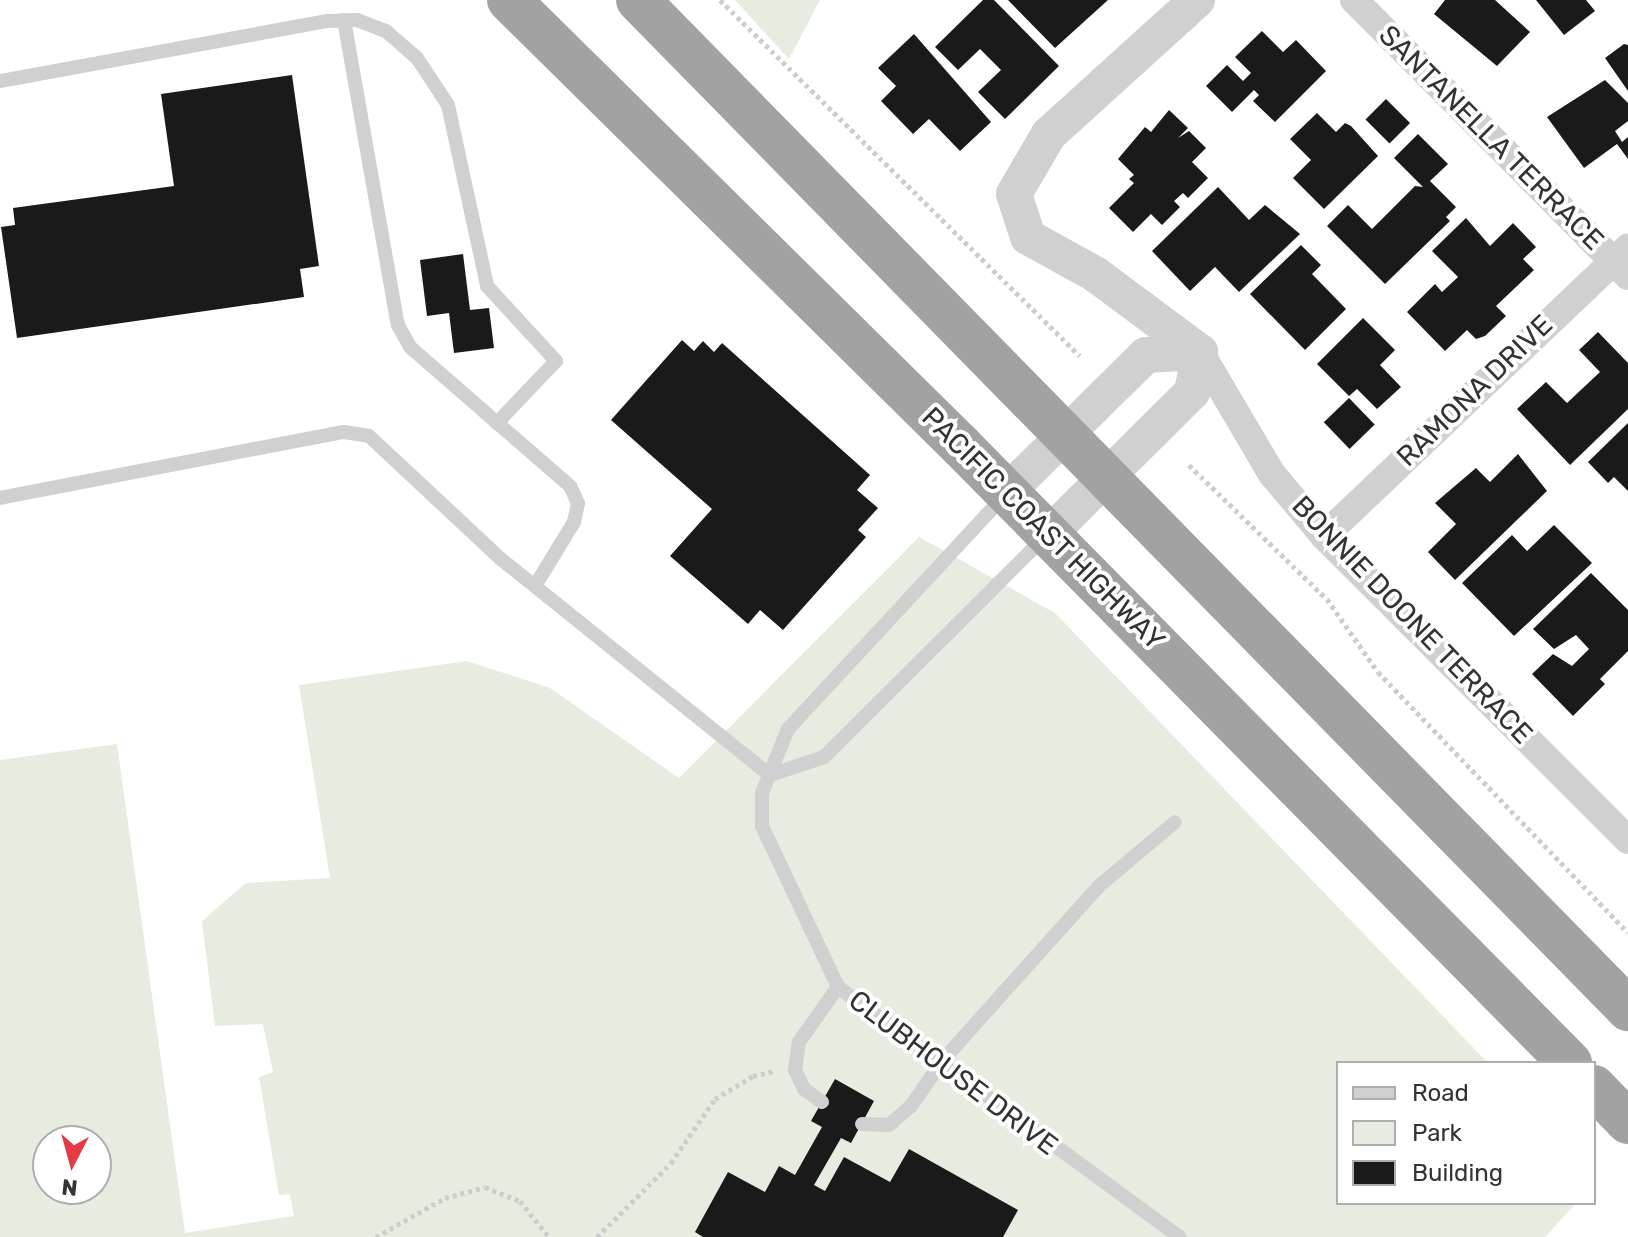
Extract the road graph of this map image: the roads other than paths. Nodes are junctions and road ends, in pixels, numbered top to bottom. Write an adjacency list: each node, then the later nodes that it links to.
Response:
1 (509, 0): 12 (highway, PACIFIC COAST HIGHWAY)
2 (638, 0): 10 (highway)
3 (1197, 0): 8 (street, BONNIE DOONE TERRACE)
4 (1354, 0): 7 (street, SANTANELLA TERRACE)
5 (344, 20): 6 (lane); 9 (lane); 9 (lane)
6 (0, 81)
7 (1622, 261): 15 (street, RAMONA DRIVE)
8 (1200, 352): 10 (street, CLUBHOUSE DRIVE); 11 (street); 15 (street, BONNIE DOONE TERRACE)
9 (497, 423): 16 (lane)
10 (1064, 432): 11 (highway); 12 (street, CLUBHOUSE DRIVE)
11 (1109, 474): 14 (street); 21 (highway)
12 (1007, 492): 14 (highway, PACIFIC COAST HIGHWAY); 17 (lane, CLUBHOUSE DRIVE)
13 (0, 498): 16 (lane)
14 (1049, 534): 17 (lane); 23 (highway, PACIFIC COAST HIGHWAY)
15 (1324, 536): 19 (street, BONNIE DOONE TERRACE)
16 (535, 586): 17 (lane)
17 (770, 775): 20 (lane, CLUBHOUSE DRIVE)
18 (1175, 822): 22 (lane)
19 (1628, 840)
20 (838, 987): 22 (lane, CLUBHOUSE DRIVE); 25 (lane)
21 (1628, 1009)
22 (942, 1061): 27 (lane); 28 (lane, CLUBHOUSE DRIVE)
23 (1568, 1061)
24 (1596, 1089): 26 (highway)
25 (822, 1102)
26 (1628, 1122)
27 (862, 1124)
28 (1179, 1237)

